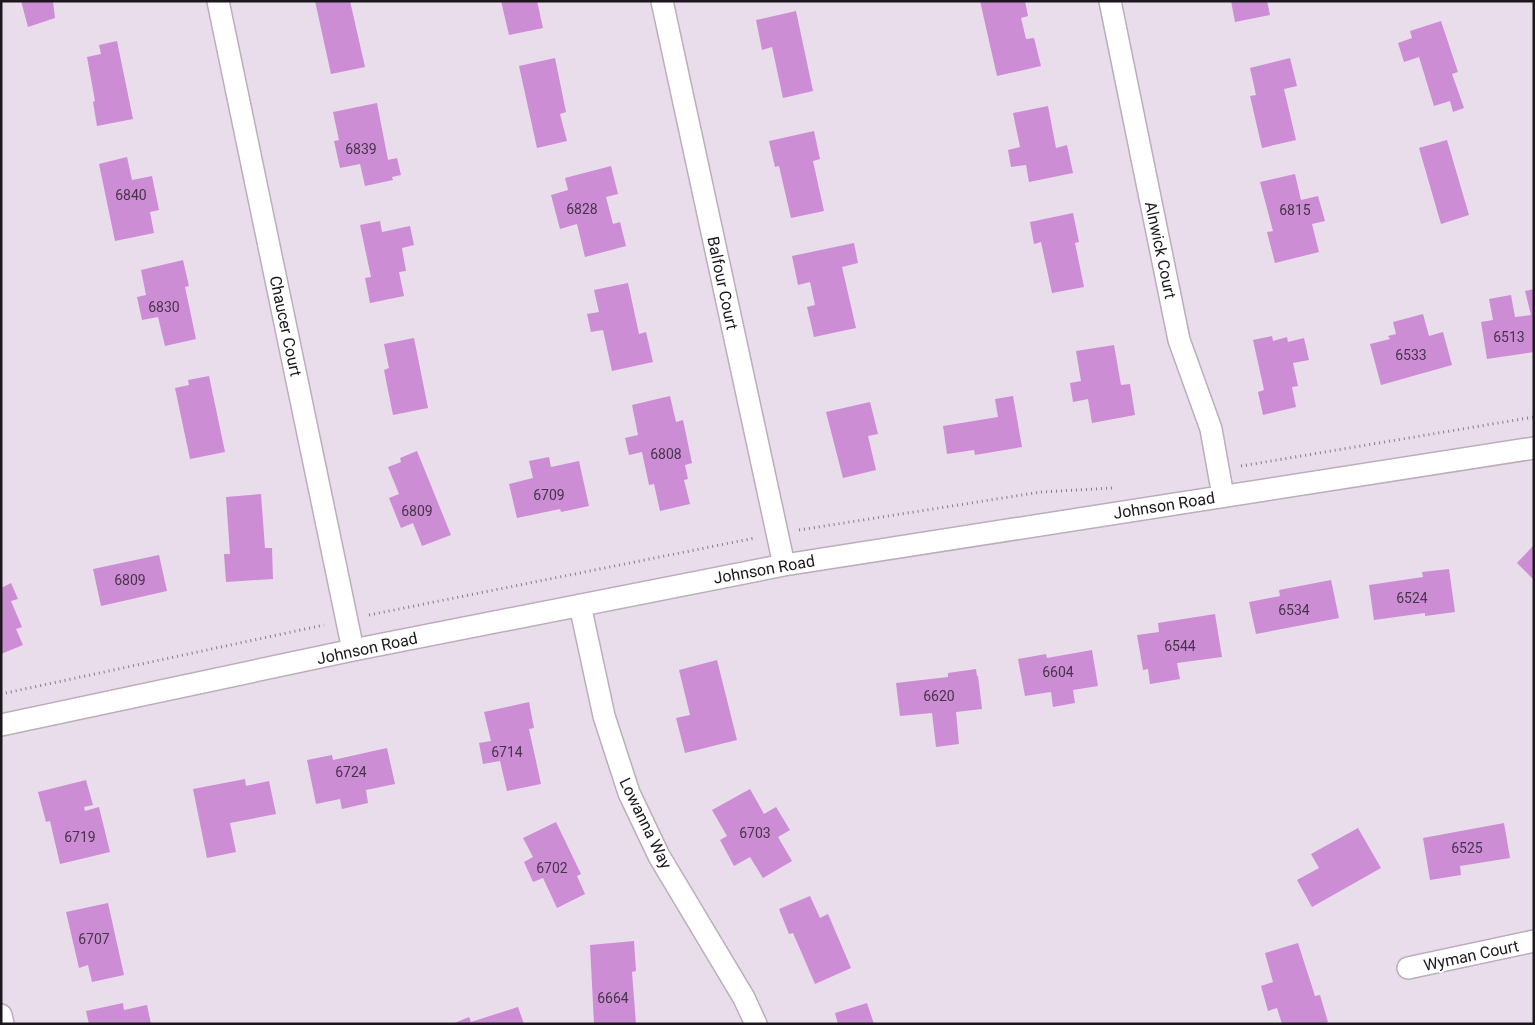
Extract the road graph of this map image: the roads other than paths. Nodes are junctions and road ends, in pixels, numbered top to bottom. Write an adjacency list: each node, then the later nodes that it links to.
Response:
1 (218, 1): 8 (street, Chaucer Court)
2 (662, 1): 6 (street, Balfour Court)
3 (1110, 1): 5 (street, Alnwick Court)
4 (1534, 448): 5 (street, Johnson Road)
5 (1223, 496): 6 (street, Johnson Road)
6 (784, 565): 7 (street, Johnson Road)
7 (580, 605): 8 (street, Johnson Road); 14 (street, Lowanna Way)
8 (353, 650): 9 (street, Johnson Road)
9 (1, 725)
10 (1534, 941): 11 (street, Wyman Court)
11 (1408, 968)
12 (1, 1015): 13 (street)
13 (3, 1024)
14 (756, 1024)

